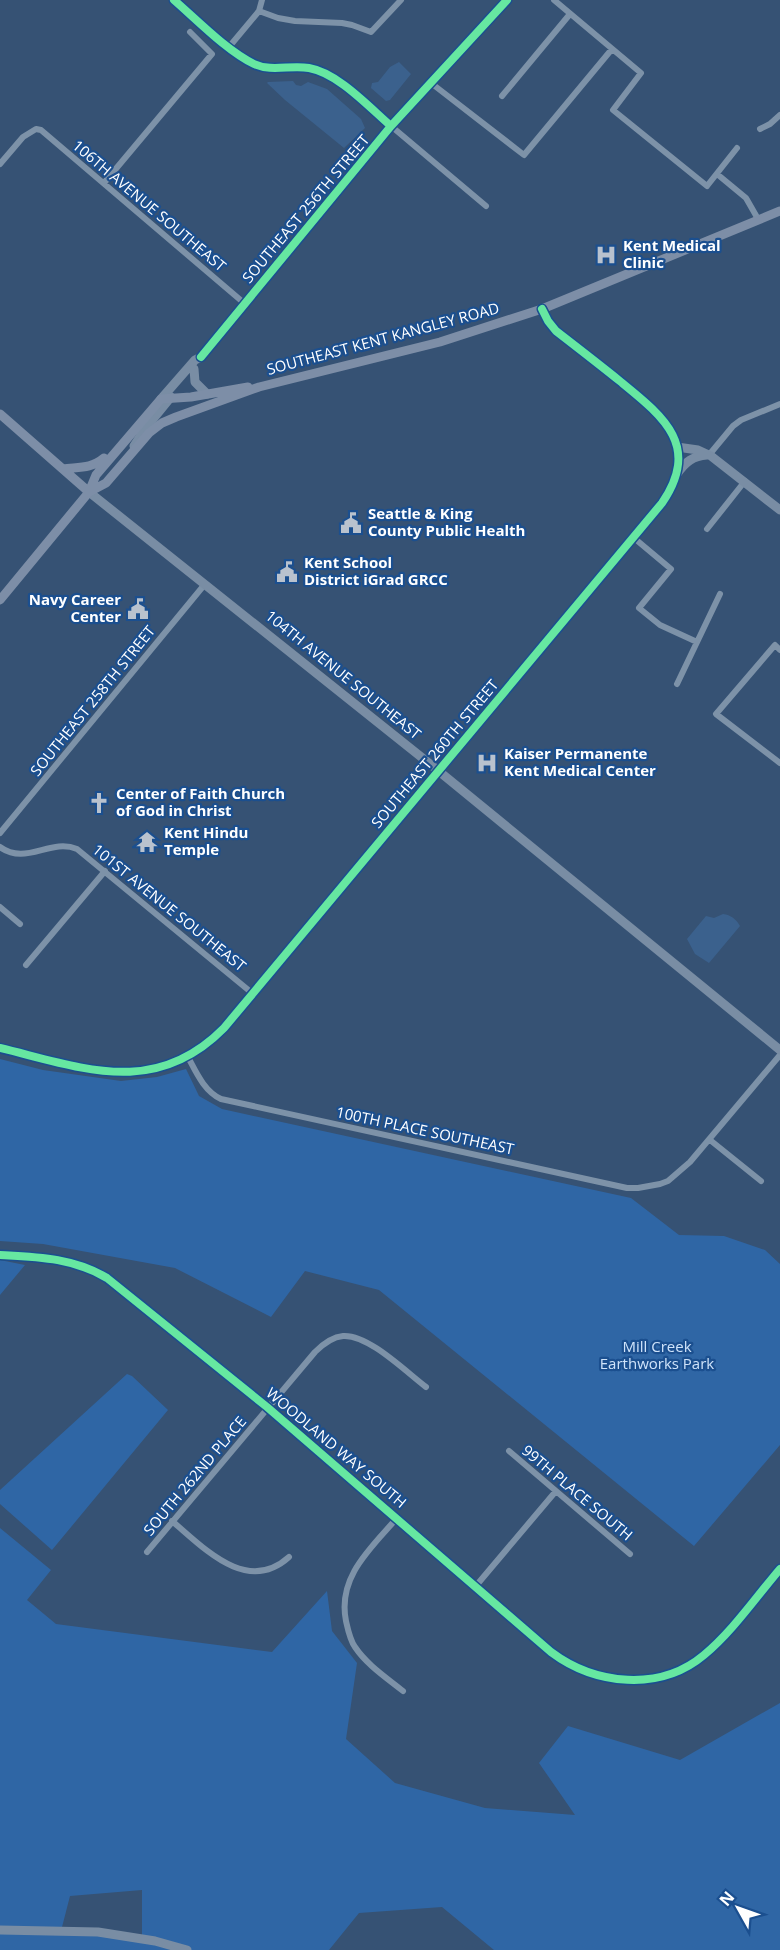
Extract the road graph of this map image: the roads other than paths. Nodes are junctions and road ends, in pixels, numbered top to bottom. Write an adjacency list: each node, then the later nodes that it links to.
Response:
1 (174, 0): 9 (street)
2 (262, 0): 6 (street)
3 (401, 0): 6 (street)
4 (507, 0): 11 (street, SOUTHEAST 256TH STREET)
5 (554, 0): 7 (street)
6 (259, 11): 9 (street)
7 (570, 14): 10 (street); 12 (street)
8 (190, 32): 19 (street)
9 (229, 47): 14 (street)
10 (612, 49): 11 (street); 18 (street)
11 (431, 83): 14 (street, SOUTHEAST 256TH STREET)
12 (502, 96)
13 (780, 115): 15 (street)
14 (391, 126): 20 (street); 23 (street, SOUTHEAST 256TH STREET)
15 (760, 129)
16 (737, 148): 18 (street)
17 (0, 164): 19 (street, 106TH AVENUE SOUTHEAST)
18 (717, 174): 22 (street)
19 (104, 183): 23 (street, 106TH AVENUE SOUTHEAST)
20 (486, 206)
21 (780, 210): 22 (main road, SOUTHEAST KENT KANGLEY ROAD)
22 (758, 219): 24 (main road, SOUTHEAST KENT KANGLEY ROAD)
23 (244, 303): 25 (street, SOUTHEAST 256TH STREET)
24 (542, 309): 27 (main road, SOUTHEAST KENT KANGLEY ROAD); 35 (street)
25 (201, 357): 26 (street, SOUTHEAST 256TH STREET); 30 (street, SOUTHEAST 256TH STREET)
26 (194, 369): 29 (street); 30 (street, SOUTHEAST 256TH STREET)
27 (260, 387): 28 (main road, SOUTHEAST KENT KANGLEY ROAD); 32 (main road, SOUTHEAST KENT KANGLEY ROAD)
28 (237, 389): 29 (main road, SOUTHEAST KENT KANGLEY ROAD); 32 (main road)
29 (207, 394): 30 (main road, SOUTHEAST KENT KANGLEY ROAD)
30 (165, 399): 34 (main road, SOUTHEAST 256TH STREET); 37 (street, SOUTHEAST 256TH STREET)
31 (780, 404): 36 (street)
32 (203, 407): 37 (main road, SOUTHEAST KENT KANGLEY ROAD)
33 (0, 414): 38 (main road, 104TH AVENUE SOUTHEAST)
34 (116, 450): 38 (main road); 41 (main road, SOUTHEAST 256TH STREET)
35 (677, 450): 36 (street); 39 (street, SOUTHEAST 260TH STREET)
36 (709, 455): 39 (street); 40 (street)
37 (126, 459): 41 (main road, SOUTHEAST 256TH STREET)
38 (63, 469): 41 (main road, 104TH AVENUE SOUTHEAST)
39 (676, 476): 44 (street, SOUTHEAST 260TH STREET)
40 (745, 481): 42 (street); 43 (street)
41 (89, 492): 45 (street, 104TH AVENUE SOUTHEAST); 47 (main road, SOUTHEAST 256TH STREET)
42 (780, 510)
43 (708, 529)
44 (634, 538): 48 (street); 52 (street, SOUTHEAST 260TH STREET)
45 (205, 584): 52 (street, 104TH AVENUE SOUTHEAST); 53 (street, SOUTHEAST 258TH STREET)
46 (720, 594): 48 (street)
47 (0, 600)
48 (697, 642): 50 (street)
49 (777, 647): 51 (street)
50 (677, 684)
51 (780, 762)
52 (439, 771): 59 (street, SOUTHEAST 260TH STREET); 61 (street, 104TH AVENUE SOUTHEAST)
53 (0, 833)
54 (0, 847): 55 (street, 101ST AVENUE SOUTHEAST)
55 (105, 871): 58 (street); 59 (street, 101ST AVENUE SOUTHEAST)
56 (0, 907): 57 (street)
57 (20, 924)
58 (26, 965)
59 (252, 993): 62 (street, SOUTHEAST 260TH STREET)
60 (0, 1048): 62 (street, SOUTHEAST 260TH STREET)
61 (780, 1052): 63 (street)
62 (188, 1057): 63 (street, 100TH PLACE SOUTHEAST)
63 (710, 1140): 64 (street)
64 (761, 1181)
65 (0, 1255): 67 (street, WOODLAND WAY SOUTH)
66 (426, 1387): 67 (street, SOUTH 262ND PLACE)
67 (267, 1407): 70 (street, WOODLAND WAY SOUTH); 71 (street, SOUTH 262ND PLACE)
68 (509, 1451): 69 (street, 99TH PLACE SOUTH)
69 (556, 1491): 73 (street, 99TH PLACE SOUTH); 76 (street)
70 (397, 1518): 76 (street, WOODLAND WAY SOUTH); 77 (street)
71 (172, 1521): 72 (street, SOUTH 262ND PLACE); 74 (street)
72 (147, 1552)
73 (630, 1554)
74 (289, 1557)
75 (780, 1569): 76 (street, WOODLAND WAY SOUTH)
76 (475, 1587)
77 (404, 1691)
78 (0, 1930): 79 (street)
79 (187, 1950)

